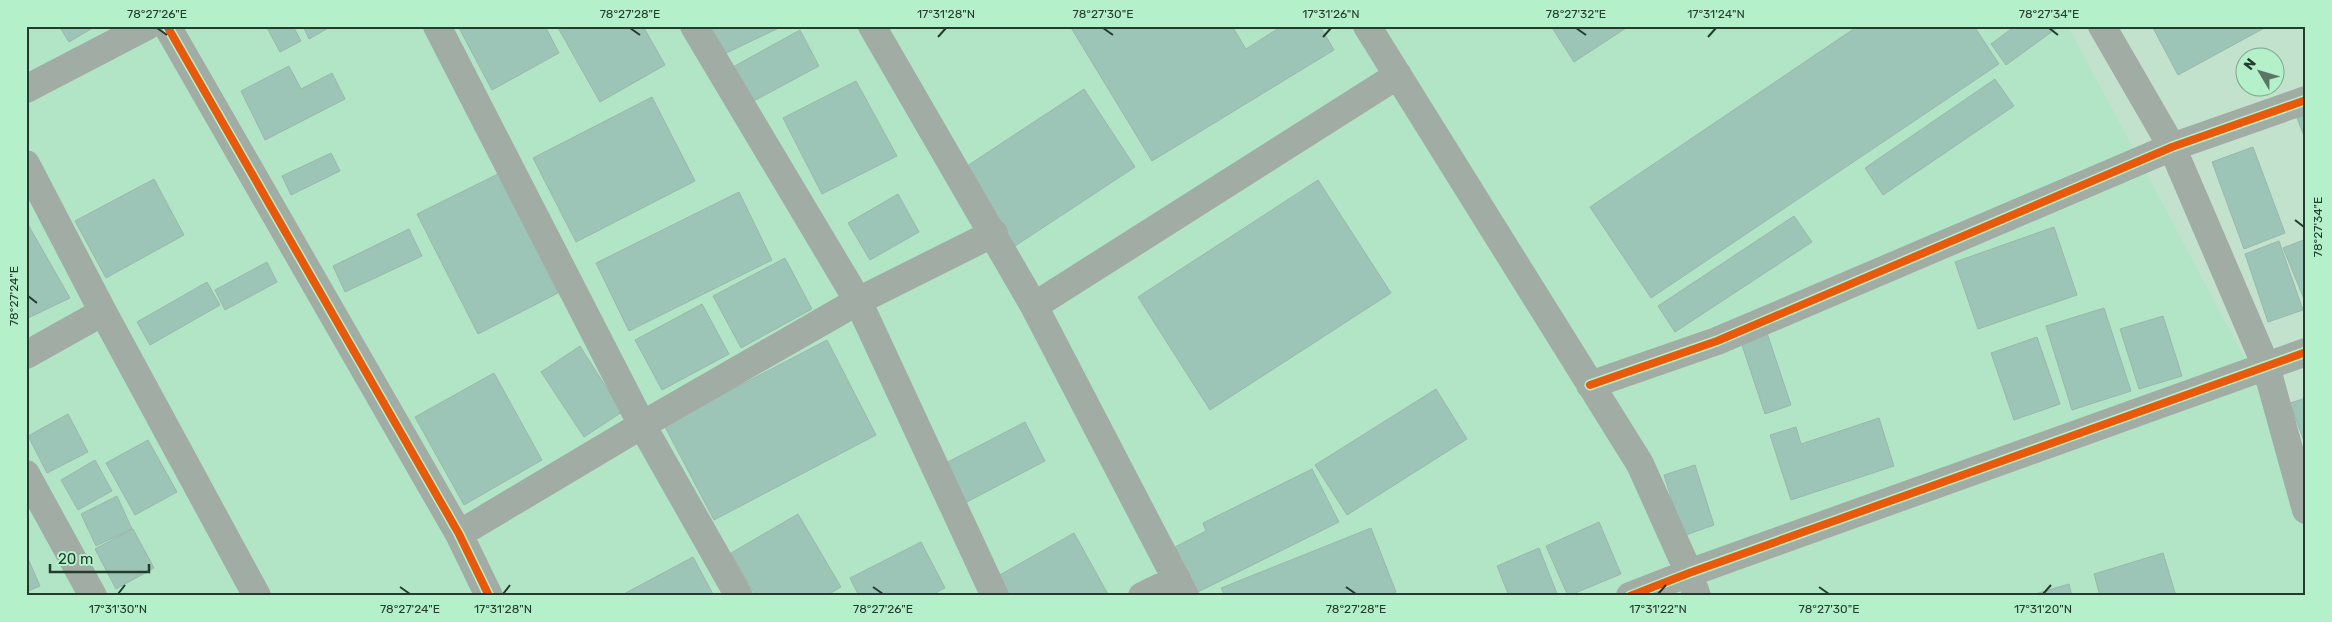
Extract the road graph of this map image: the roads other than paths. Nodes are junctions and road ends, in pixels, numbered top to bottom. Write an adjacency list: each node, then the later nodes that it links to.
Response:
1 (147, 26): 9 (street)
2 (168, 26): 24 (street)
3 (437, 26): 21 (street)
4 (694, 26): 14 (street)
5 (872, 26): 13 (street)
6 (1367, 26): 8 (street)
7 (2102, 26): 11 (street)
8 (1398, 75): 15 (street); 20 (street)
9 (26, 88)
10 (2306, 100): 11 (street)
11 (2172, 147): 19 (street); 20 (street)
12 (26, 164): 16 (street)
13 (994, 233): 14 (street); 15 (street)
14 (858, 301): 21 (street); 31 (street)
15 (1034, 306): 26 (street)
16 (103, 312): 18 (street); 28 (street)
17 (2306, 352): 19 (street)
18 (26, 355)
19 (2266, 366): 23 (street); 25 (street)
20 (1590, 385): 25 (street)
21 (642, 425): 24 (street); 30 (street)
22 (26, 474): 27 (street)
23 (2306, 510)
24 (459, 534): 29 (street)
25 (1693, 584): 33 (street)
26 (1181, 588): 32 (street)
27 (93, 596)
28 (257, 596)
29 (489, 596)
30 (740, 596)
31 (995, 596)
32 (1142, 596)
33 (1630, 596)

